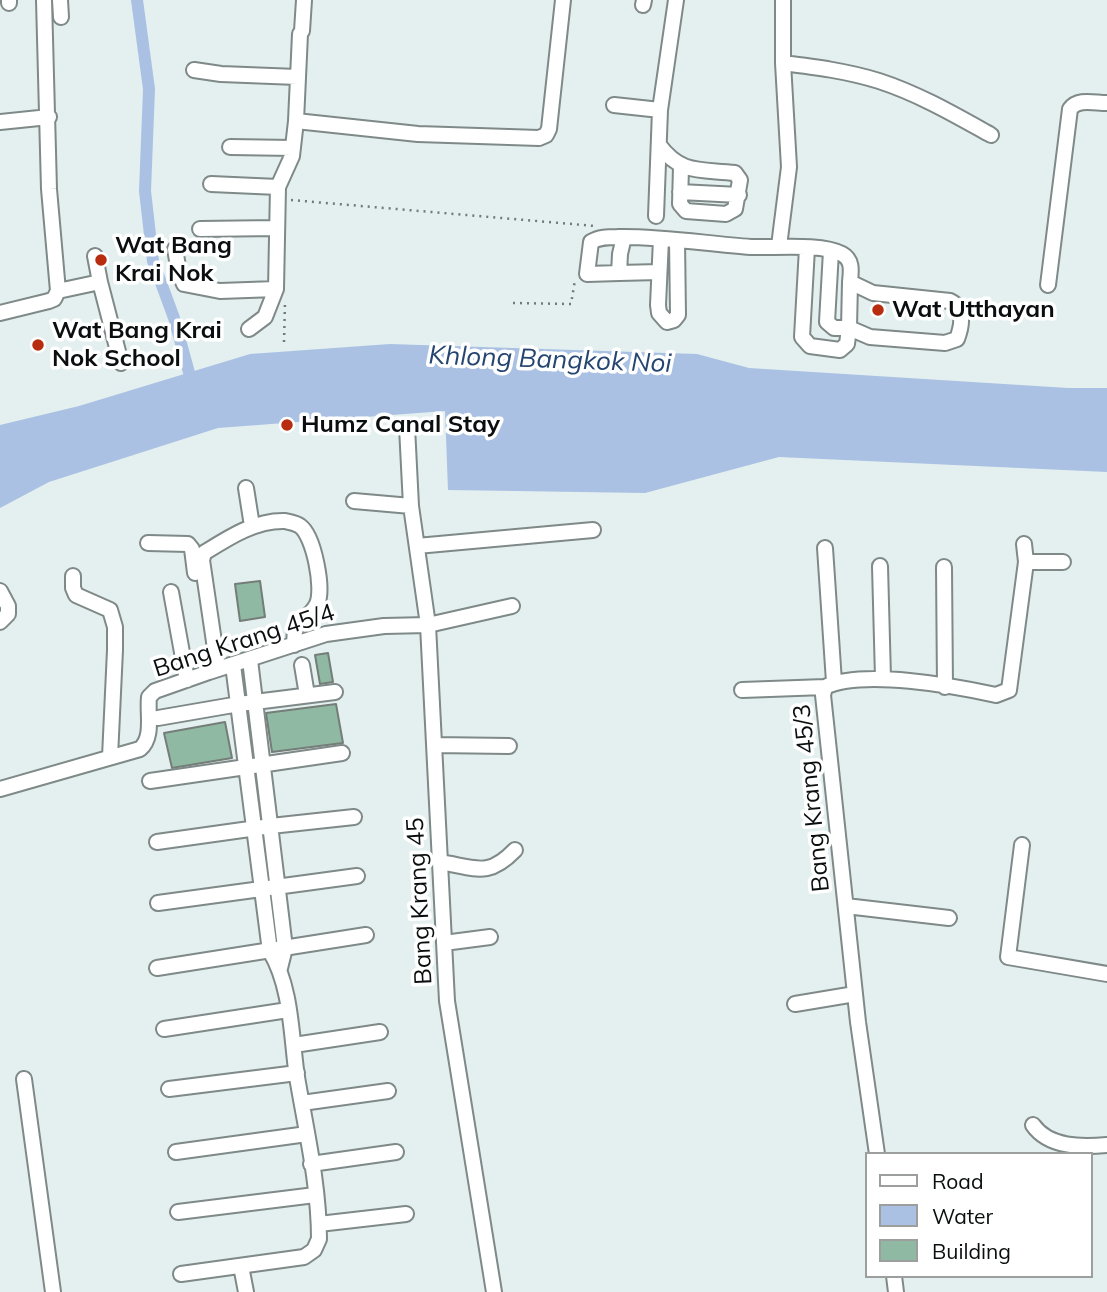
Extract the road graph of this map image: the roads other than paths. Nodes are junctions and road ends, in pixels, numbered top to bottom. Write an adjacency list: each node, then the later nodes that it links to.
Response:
1 (44, 0): 14 (street)
2 (60, 0): 7 (street)
3 (304, 0): 10 (street)
4 (563, 0): 15 (street)
5 (676, 0): 13 (street)
6 (783, 0): 8 (street)
7 (61, 17)
8 (783, 63): 17 (street); 30 (street)
9 (194, 69): 10 (street)
10 (297, 77): 15 (street)
11 (1107, 103): 39 (street)
12 (614, 105): 13 (street)
13 (660, 110): 18 (street)
14 (49, 117): 16 (street); 41 (street)
15 (296, 121): 20 (street)
16 (0, 122)
17 (991, 135)
18 (659, 145): 21 (street); 24 (street)
19 (230, 147): 20 (street)
20 (293, 148): 23 (street)
21 (681, 167): 21 (street)
22 (211, 184): 23 (street)
23 (277, 193): 25 (street)
24 (656, 216)
25 (276, 228): 26 (street); 40 (street)
26 (200, 229)
27 (624, 237): 28 (street); 36 (street); 36 (street)
28 (661, 239): 29 (street); 35 (street)
29 (677, 240): 30 (street); 35 (street)
30 (779, 247): 31 (street)
31 (807, 248): 33 (street); 43 (street)
32 (175, 249): 40 (street)
33 (831, 251): 38 (street); 43 (street)
34 (94, 256): 37 (street)
35 (659, 272): 36 (street)
36 (619, 274)
37 (100, 282): 41 (street); 45 (street)
38 (850, 282): 43 (street); 43 (street)
39 (1048, 285)
40 (276, 289): 44 (street)
41 (58, 291): 42 (street)
42 (0, 313)
43 (849, 328)
44 (249, 329)
45 (121, 363)
46 (407, 427): 49 (street, Bang Krang 45)
47 (246, 488): 50 (street)
48 (354, 501): 49 (street)
49 (411, 506): 54 (street, Bang Krang 45)
50 (252, 526): 66 (street); 70 (street)
51 (593, 530): 54 (street)
52 (148, 543): 70 (street)
53 (1024, 544): 56 (street, Bang Krang 45/3)
54 (417, 546): 65 (street, Bang Krang 45)
55 (825, 548): 73 (street)
56 (1026, 562): 57 (street); 74 (street, Bang Krang 45/3)
57 (1063, 562)
58 (880, 566): 71 (street)
59 (944, 567): 74 (street)
60 (73, 576): 84 (street)
61 (0, 591): 64 (street)
62 (172, 592): 72 (street)
63 (512, 606): 65 (street, Bang Krang 45/4)
64 (0, 622)
65 (428, 625): 66 (street, Bang Krang 45/4); 81 (street, Bang Krang 45)
66 (294, 645): 67 (street, Bang Krang 45/4)
67 (250, 660): 68 (street, Bang Krang 45/4); 78 (street)
68 (233, 665): 70 (street, Bang Krang 45/4); 79 (street)
69 (302, 666): 77 (street)
70 (213, 670): 72 (street, Bang Krang 45/4)
71 (883, 678): 73 (street, Bang Krang 45/3); 74 (street, Bang Krang 45/3)
72 (187, 680): 84 (street, Bang Krang 45/4)
73 (830, 684): 75 (street); 100 (street, Bang Krang 45/3)
74 (945, 687)
75 (742, 690)
76 (335, 692): 77 (street)
77 (307, 695): 78 (street)
78 (256, 702): 79 (street); 85 (street)
79 (239, 704): 80 (street); 86 (street)
80 (158, 718)
81 (434, 745): 82 (street); 95 (street, Bang Krang 45)
82 (509, 746)
83 (342, 753): 85 (street)
84 (115, 756): 88 (street, Bang Krang 45/4)
85 (264, 764): 86 (street); 90 (street)
86 (246, 767): 87 (street); 91 (street)
87 (150, 781)
88 (0, 789)
89 (354, 817): 90 (street)
90 (271, 826): 91 (street); 97 (street)
91 (253, 829): 92 (street); 98 (street)
92 (157, 842)
93 (1022, 845): 109 (street)
94 (515, 850): 95 (street)
95 (440, 862): 104 (street, Bang Krang 45)
96 (357, 876): 97 (street)
97 (278, 888): 98 (street); 105 (street)
98 (261, 890): 99 (street); 106 (street)
99 (158, 903)
100 (846, 906): 101 (street); 110 (street, Bang Krang 45/3)
101 (949, 918)
102 (366, 935): 105 (street)
103 (490, 937): 104 (street)
104 (444, 943): 136 (street, Bang Krang 45)
105 (285, 948): 106 (street); 108 (street)
106 (270, 951): 107 (street); 108 (street)
107 (157, 968)
108 (280, 968): 112 (street)
109 (1107, 974)
110 (855, 994): 111 (street); 126 (street, Bang Krang 45/3)
111 (795, 1004)
112 (288, 1010): 113 (street); 115 (street)
113 (164, 1029)
114 (380, 1032): 115 (street)
115 (293, 1045): 116 (street)
116 (297, 1073): 118 (street); 120 (street)
117 (24, 1079): 134 (street)
118 (169, 1089)
119 (388, 1091): 120 (street)
120 (302, 1103): 122 (street)
121 (1033, 1125): 123 (street)
122 (307, 1134): 124 (street); 127 (street)
123 (1107, 1146)
124 (176, 1152)
125 (396, 1152): 127 (street)
126 (877, 1152)
127 (311, 1164): 128 (street)
128 (315, 1195): 129 (street); 131 (street)
129 (178, 1212)
130 (406, 1214): 131 (street)
131 (319, 1224): 132 (street)
132 (242, 1266): 133 (street); 135 (street)
133 (181, 1273)
134 (53, 1292)
135 (246, 1292)
136 (494, 1292)

